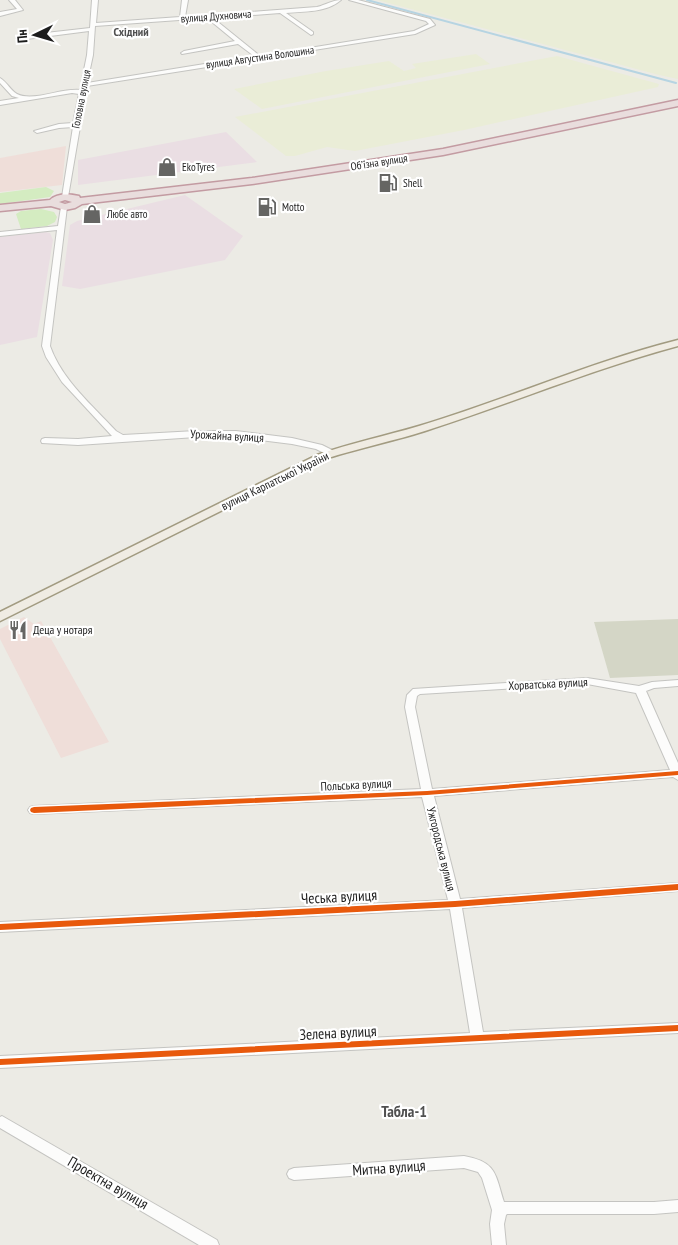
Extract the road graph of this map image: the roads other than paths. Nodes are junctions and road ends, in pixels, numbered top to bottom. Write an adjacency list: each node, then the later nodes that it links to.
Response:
1 (12, 0): 7 (street)
2 (95, 0): 10 (street, Головна вулиця)
3 (185, 0): 9 (street)
4 (338, 0): 6 (street, вулиця Духновича)
5 (352, 0): 15 (street, вулиця Августина Волошина)
6 (282, 12): 8 (street, вулиця Духновича); 11 (street)
7 (0, 14)
8 (208, 17): 9 (street, вулиця Духновича); 13 (street)
9 (182, 19): 10 (street, вулиця Духновича)
10 (93, 27): 12 (street, вулиця Духновича); 17 (street, Головна вулиця)
11 (311, 33)
12 (18, 38)
13 (240, 42): 14 (street); 15 (street)
14 (184, 53)
15 (258, 57): 17 (street, вулиця Августина Волошина)
16 (0, 80): 19 (street)
17 (83, 85): 18 (street, Головна вулиця)
18 (82, 92): 19 (street); 22 (street, Головна вулиця)
19 (29, 98): 20 (street)
20 (0, 103)
21 (678, 103): 24 (highway, Обʼїзна вулиця)
22 (76, 125): 23 (street); 24 (street, Головна вулиця)
23 (37, 131)
24 (64, 202): 25 (highway, Обʼїзна вулиця); 26 (street)
25 (0, 208)
26 (60, 228): 27 (street); 29 (street)
27 (0, 234)
28 (678, 343): 31 (main road, вулиця Карпатської України)
29 (121, 438): 30 (street, Урожайна вулиця); 31 (street, Урожайна вулиця)
30 (45, 441)
31 (326, 455): 32 (main road, вулиця Карпатської України)
32 (0, 617)
33 (678, 682): 34 (street, Хорватська вулиця)
34 (640, 690): 35 (street, Хорватська вулиця); 36 (street)
35 (417, 691): 37 (street, Ужгородська вулиця)
36 (678, 774): 37 (street, Польська вулиця)
37 (427, 793): 38 (street, Польська вулиця); 40 (street, Ужгородська вулиця)
38 (34, 810)
39 (678, 887): 40 (street, Чеська вулиця)
40 (455, 904): 41 (street, Чеська вулиця); 43 (street, Ужгородська вулиця)
41 (0, 927)
42 (678, 1028): 43 (street, Зелена вулиця)
43 (477, 1038): 44 (street, Зелена вулиця)
44 (0, 1062)
45 (2, 1122): 49 (street, Проектна вулиця)
46 (294, 1174): 48 (street, Митна вулиця)
47 (678, 1206): 48 (street)
48 (499, 1210): 50 (street)
49 (212, 1245)
50 (499, 1245)

